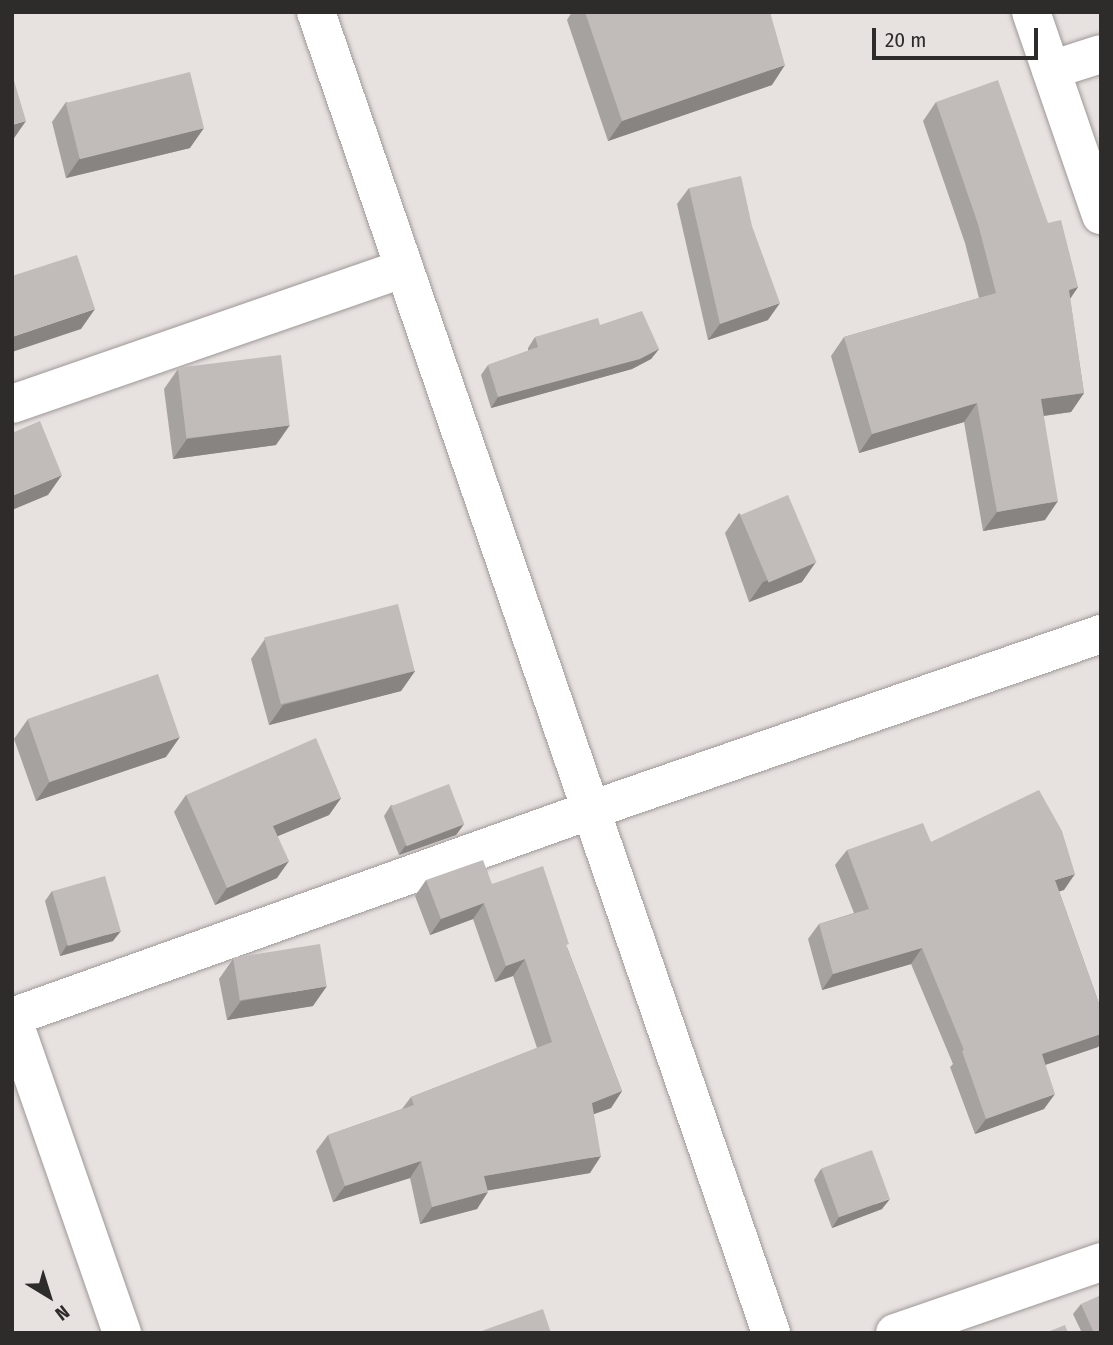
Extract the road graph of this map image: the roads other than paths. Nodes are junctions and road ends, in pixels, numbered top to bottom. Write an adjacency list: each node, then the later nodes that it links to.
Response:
1 (316, 12): 6 (street)
2 (1031, 12): 4 (street)
3 (1101, 54): 4 (street)
4 (1051, 70): 5 (street)
5 (1101, 215)
6 (404, 268): 7 (street); 9 (street)
7 (12, 404)
8 (1101, 634): 9 (street)
9 (591, 810): 10 (street); 13 (street)
10 (12, 1017): 12 (street)
11 (1101, 1262): 14 (street)
12 (122, 1333)
13 (771, 1333)
14 (895, 1333)

